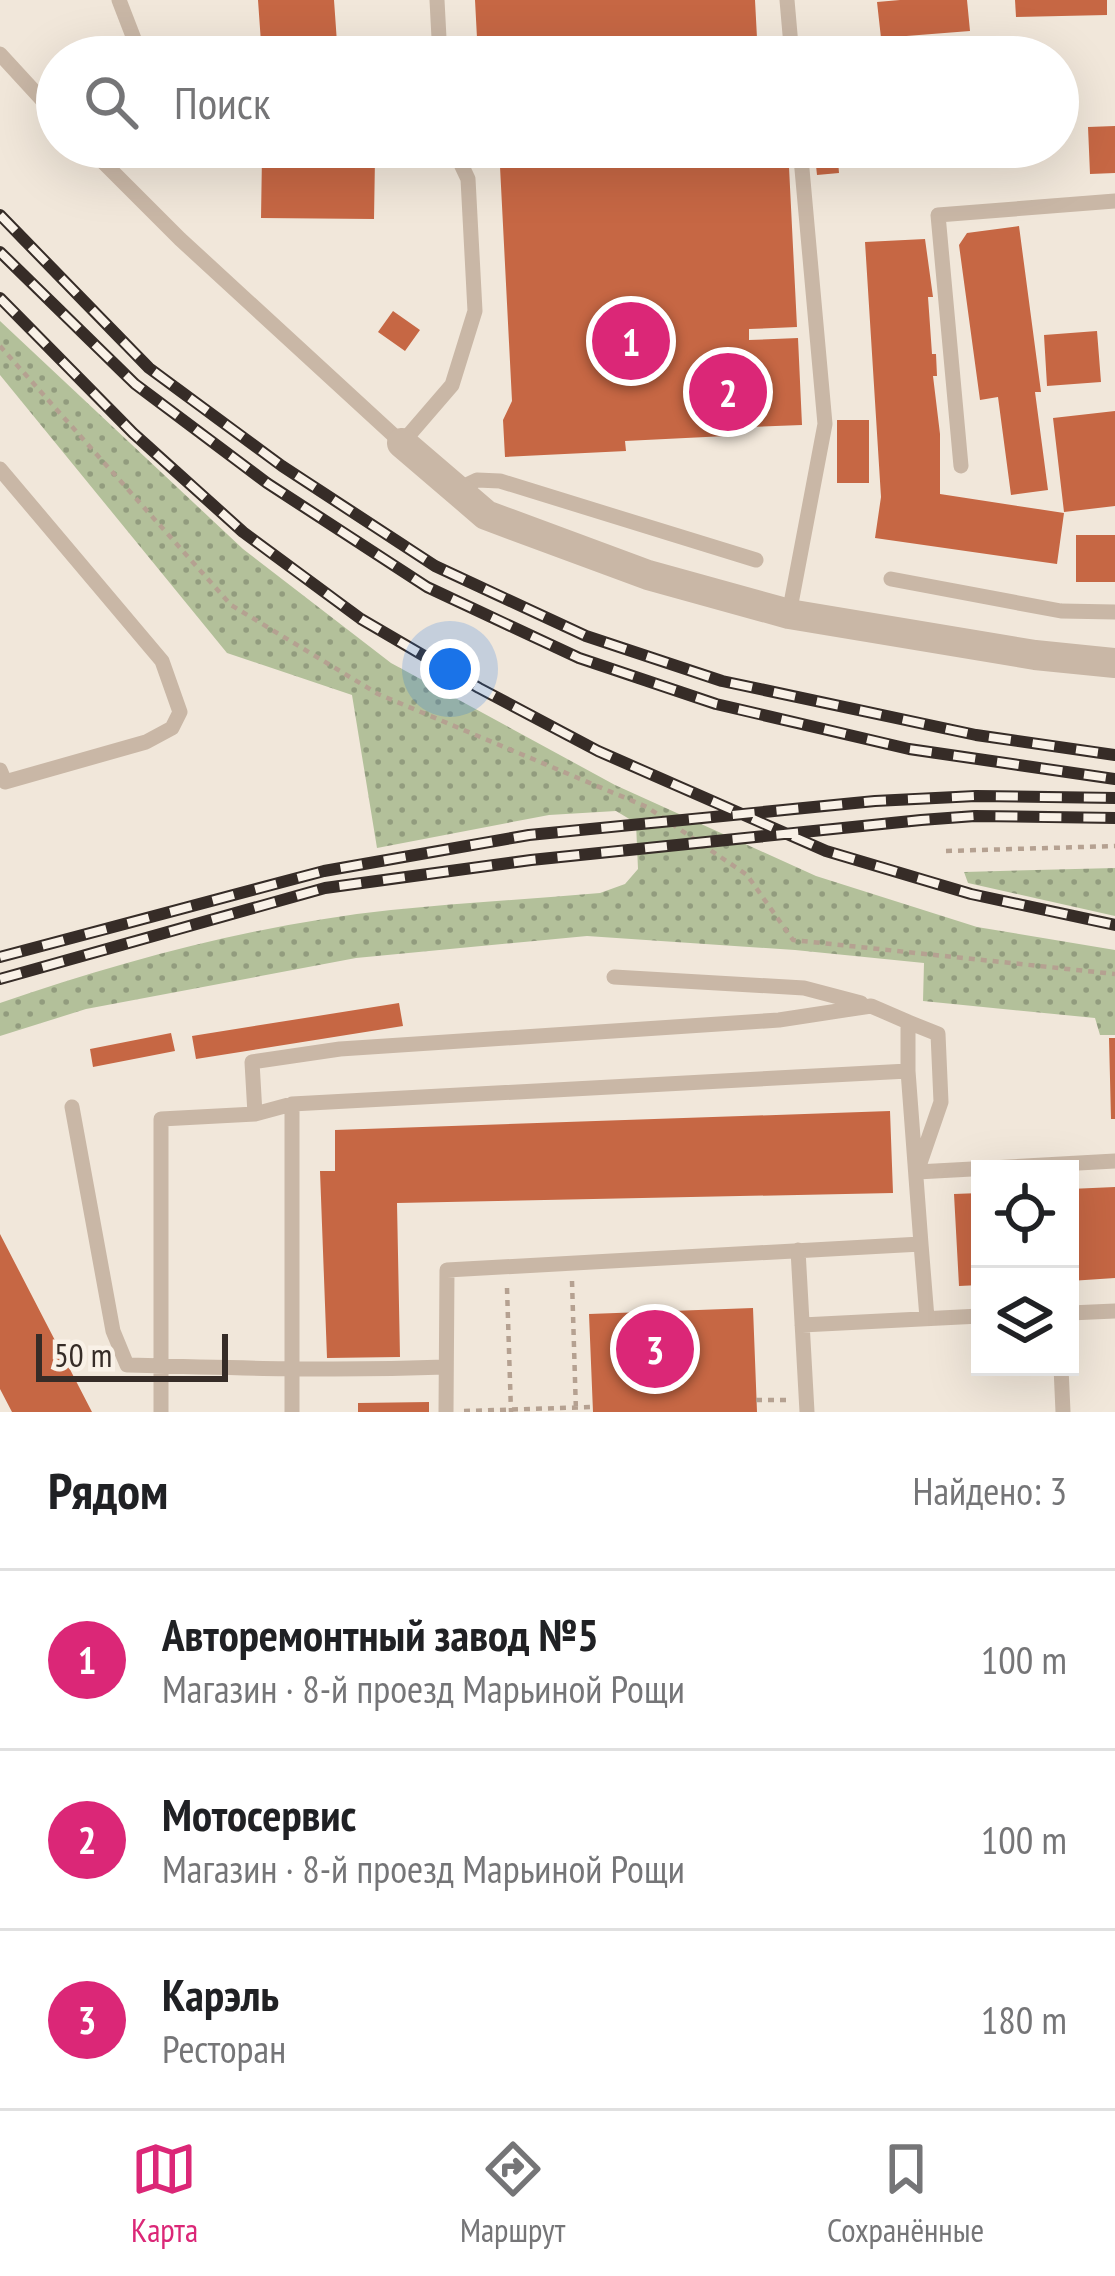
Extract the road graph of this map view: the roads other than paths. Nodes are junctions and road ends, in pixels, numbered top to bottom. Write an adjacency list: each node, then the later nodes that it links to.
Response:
1 (119, 0): 4 (lane)
2 (437, 0): 5 (lane)
3 (788, 0): 6 (lane)
4 (133, 36)
5 (439, 36)
6 (791, 36)
7 (0, 54): 8 (lane)
8 (36, 93)
9 (109, 168): 13 (lane)
10 (463, 168): 13 (lane)
11 (802, 168): 20 (lane)
12 (1115, 201): 14 (lane)
13 (402, 442): 16 (street)
14 (961, 466)
15 (0, 469): 22 (lane)
16 (457, 490): 17 (lane); 20 (street)
17 (756, 560)
18 (891, 579): 19 (lane)
19 (1115, 612)
20 (789, 614): 21 (street)
21 (1115, 663)
22 (2, 776)
23 (614, 976): 24 (lane)
24 (871, 1006): 25 (lane); 29 (lane)
25 (908, 1022): 26 (lane); 31 (lane)
26 (908, 1071): 27 (lane); 31 (lane)
27 (292, 1104): 29 (lane); 41 (lane)
28 (72, 1107): 39 (lane)
29 (255, 1114): 39 (lane)
30 (1115, 1161): 31 (lane)
31 (917, 1172): 32 (lane)
32 (921, 1244): 33 (lane); 37 (lane)
33 (798, 1250): 38 (lane); 40 (lane)
34 (1115, 1311): 35 (lane)
35 (1079, 1313)
36 (971, 1316): 37 (lane)
37 (927, 1318): 38 (lane)
38 (802, 1325): 43 (lane)
39 (162, 1366): 41 (lane); 44 (lane)
40 (445, 1366): 41 (lane); 46 (lane)
41 (292, 1368): 45 (lane)
42 (1061, 1376): 47 (lane)
43 (806, 1406)
44 (161, 1412)
45 (292, 1412)
46 (446, 1412)
47 (1063, 1412)

